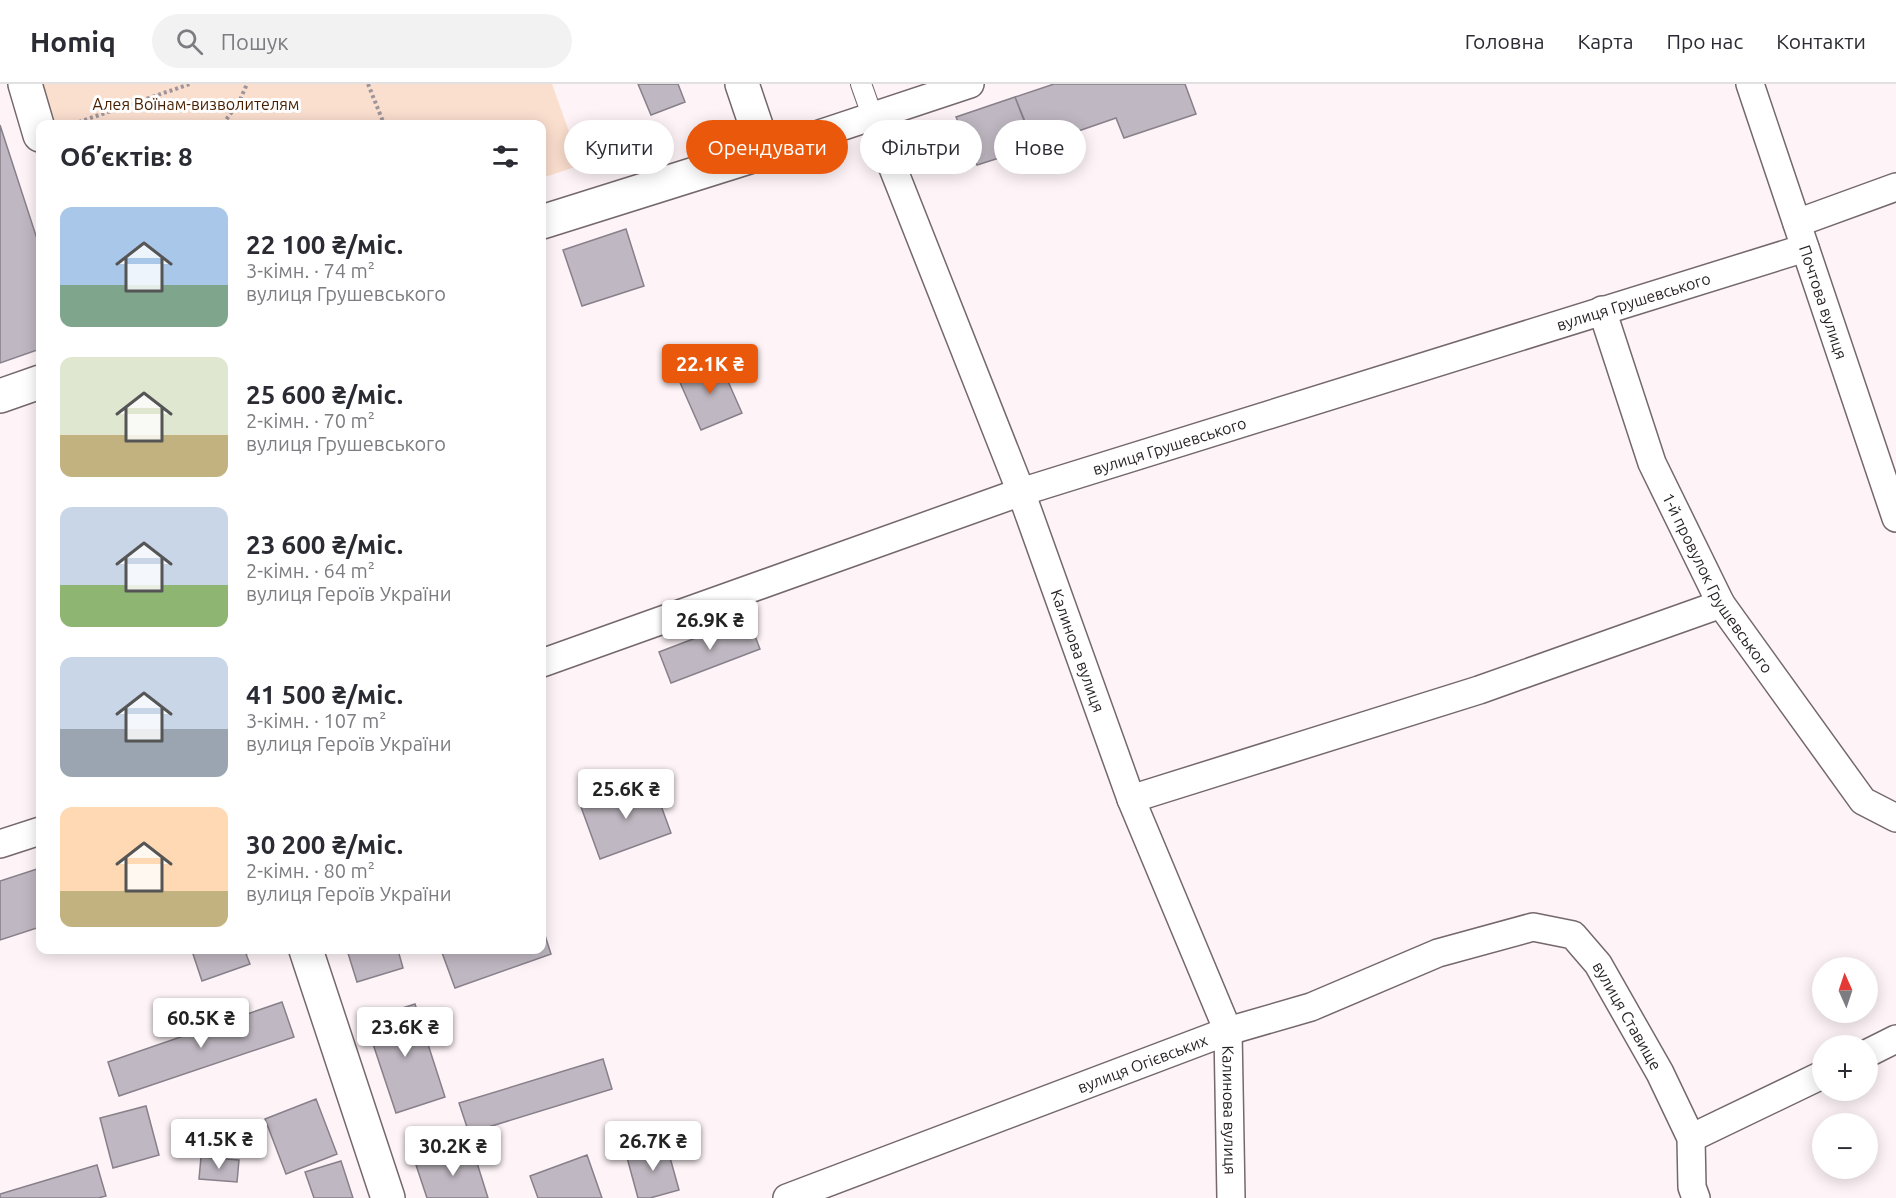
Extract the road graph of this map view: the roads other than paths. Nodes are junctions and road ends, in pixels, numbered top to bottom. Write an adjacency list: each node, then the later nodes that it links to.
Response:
1 (25, 84): 8 (street)
2 (742, 84): 7 (street)
3 (861, 84): 6 (street)
4 (970, 84): 6 (street)
5 (1750, 84): 13 (street, Почтова вулиця)
6 (872, 116): 9 (street); 17 (street, Калинова вулиця)
7 (754, 120)
8 (36, 121)
9 (848, 124)
10 (695, 174): 12 (street)
11 (1896, 187): 13 (street, вулиця Грушевського)
12 (546, 221)
13 (1801, 236): 14 (street, вулиця Грушевського); 18 (street, Почтова вулиця)
14 (1602, 310): 17 (street, вулиця Грушевського); 19 (street, 1-й провулок Грушевського)
15 (36, 383): 16 (street)
16 (0, 396)
17 (1021, 492): 20 (street, вулиця Грушевського); 21 (street, Калинова вулиця)
18 (1896, 518)
19 (1721, 604): 21 (street); 22 (street, 1-й провулок Грушевського)
20 (546, 662)
21 (1131, 799): 27 (street, Калинова вулиця)
22 (1896, 818)
23 (36, 832): 24 (street)
24 (0, 844)
25 (1533, 927): 27 (street, вулиця Огієвських); 31 (street, вулиця Ставище)
26 (307, 954): 32 (street)
27 (1228, 1031): 33 (street, вулиця Огієвських); 34 (street, Калинова вулиця)
28 (1896, 1039): 29 (street)
29 (1878, 1048)
30 (1812, 1080): 31 (street)
31 (1691, 1138): 35 (street, вулиця Ставище)
32 (388, 1198)
33 (787, 1198)
34 (1231, 1198)
35 (1696, 1198)

